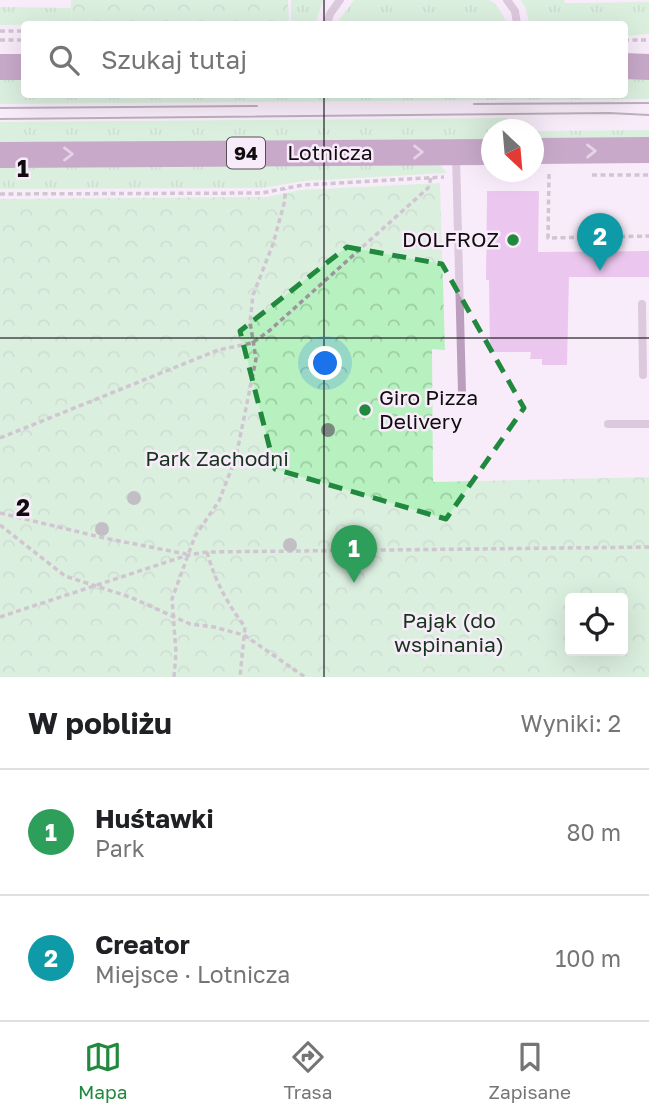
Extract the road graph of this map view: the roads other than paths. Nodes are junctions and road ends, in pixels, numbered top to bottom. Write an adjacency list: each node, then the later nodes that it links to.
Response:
1 (340, 0): 3 (lane)
2 (506, 0): 4 (lane)
3 (328, 21)
4 (517, 21)
5 (628, 66): 6 (main road)
6 (649, 66)
7 (0, 67): 8 (main road)
8 (21, 67)
9 (649, 150): 10 (main road, one-way to 9)
10 (544, 151)
11 (456, 152): 12 (main road, Lotnicza / 94); 13 (main road, Lotnicza / 94, one-way to 11); 16 (lane)
12 (481, 152)
13 (0, 155)
14 (642, 304): 15 (lane)
15 (643, 375)
16 (462, 393)
17 (608, 424): 18 (lane)
18 (649, 424)

